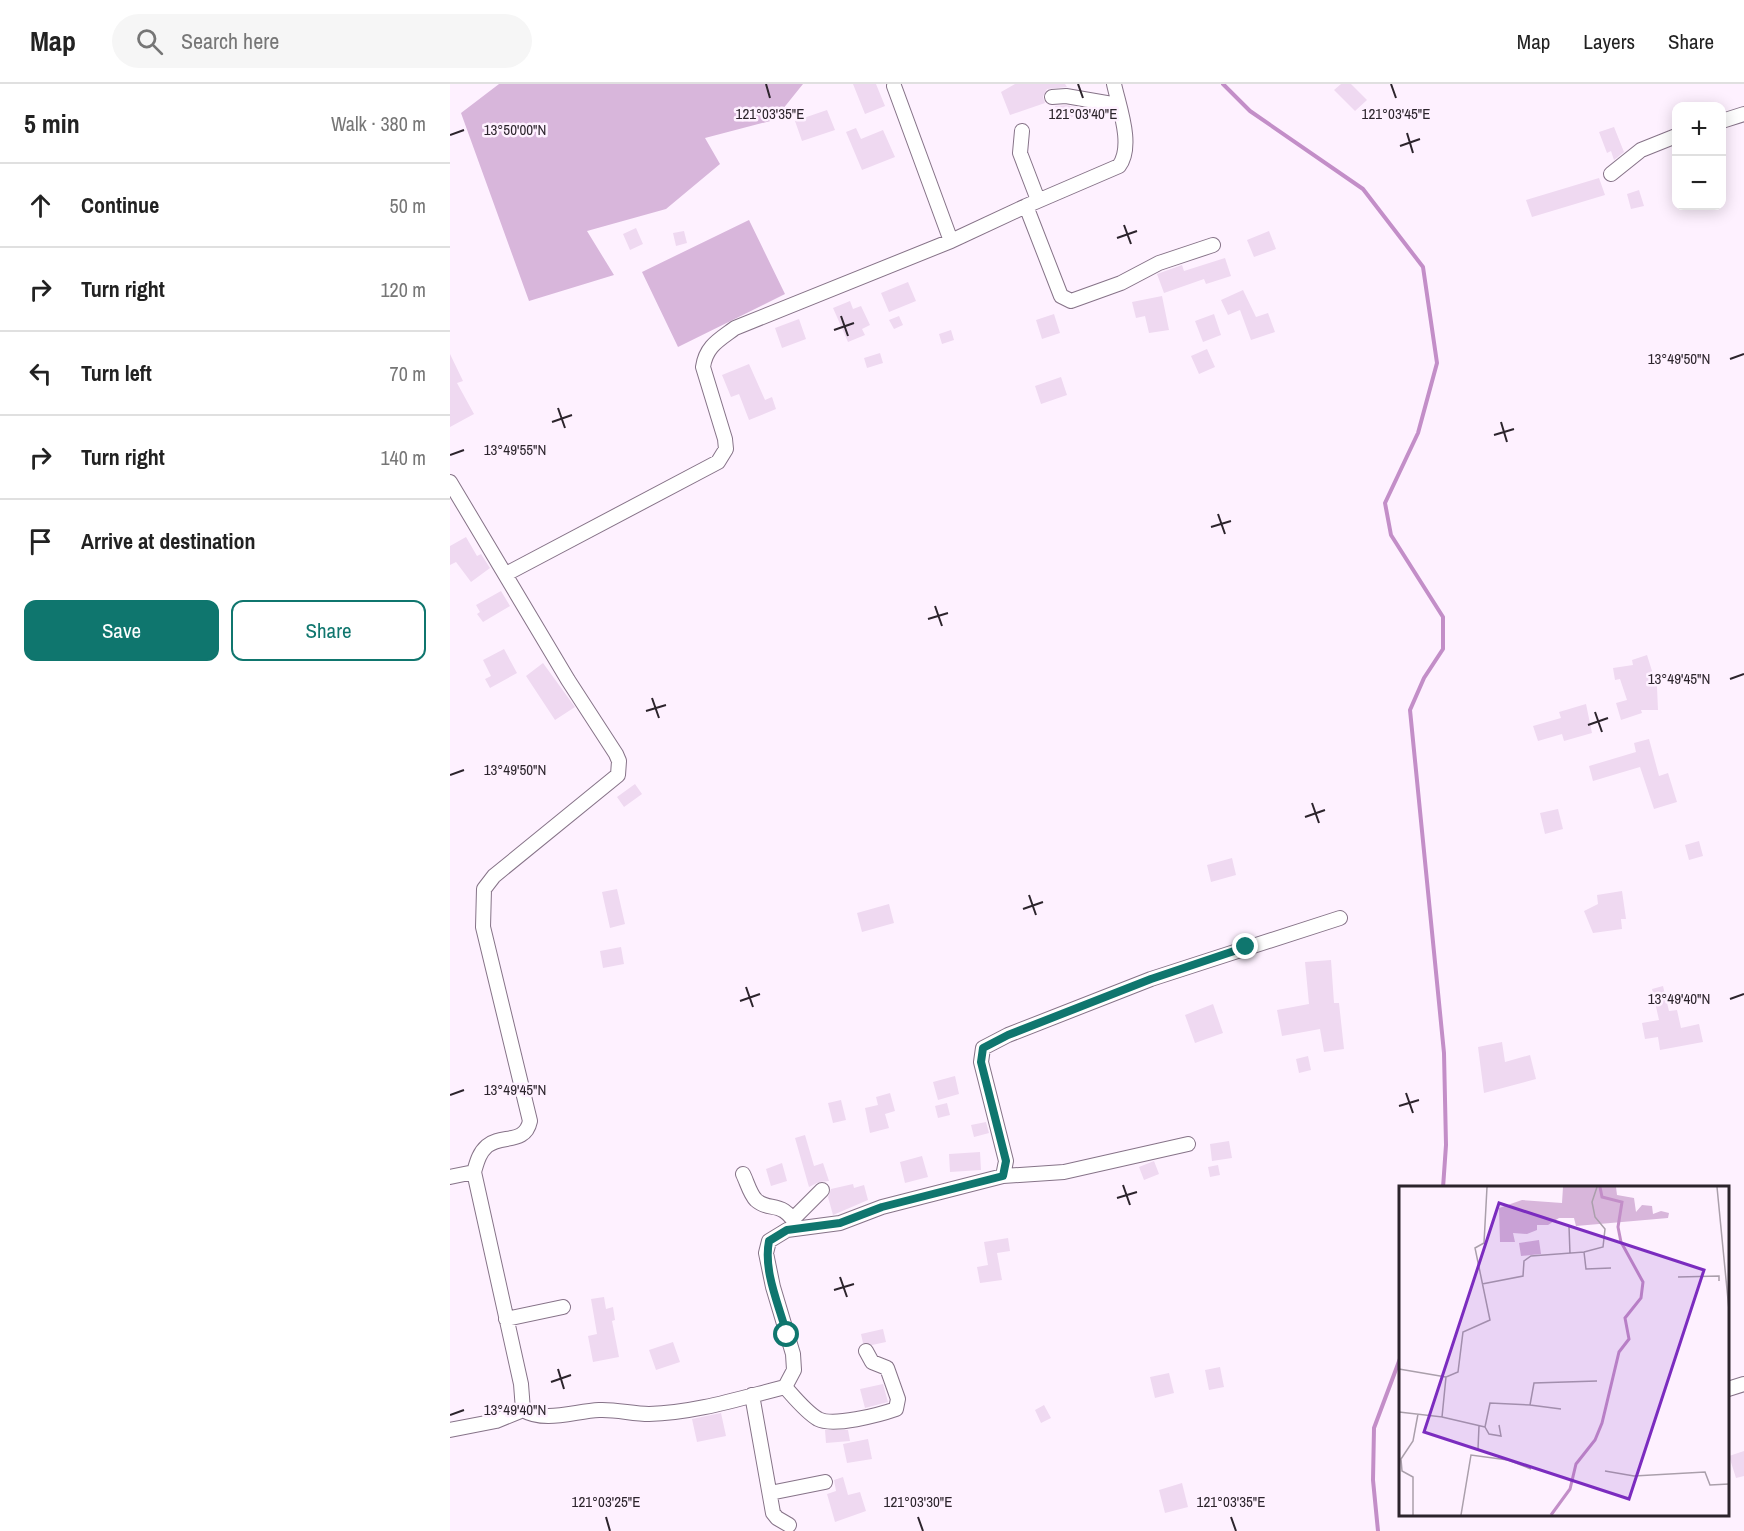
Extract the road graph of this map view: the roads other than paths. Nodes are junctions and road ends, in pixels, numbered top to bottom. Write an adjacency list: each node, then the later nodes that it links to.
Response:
1 (1114, 84): 4 (street)
2 (894, 86): 11 (street)
3 (1052, 97): 4 (street)
4 (1118, 105): 10 (street)
5 (1744, 114): 6 (street)
6 (1726, 120)
7 (1022, 131): 10 (street)
8 (1672, 138): 9 (street)
9 (1611, 174)
10 (1032, 203): 11 (street); 12 (street)
11 (951, 241): 14 (street)
12 (1213, 244)
13 (450, 482): 14 (street)
14 (506, 574): 17 (street)
15 (1340, 918): 19 (street)
16 (1188, 1143): 19 (street)
17 (474, 1172): 20 (street); 24 (street)
18 (743, 1174): 22 (street)
19 (1003, 1176): 22 (street)
20 (450, 1177)
21 (822, 1190): 22 (street)
22 (795, 1224): 27 (street)
23 (563, 1307): 24 (street)
24 (506, 1319): 30 (street)
25 (866, 1351): 27 (street)
26 (1744, 1384): 28 (street)
27 (784, 1387): 29 (street)
28 (1729, 1389)
29 (752, 1395): 30 (street); 33 (street)
30 (523, 1410): 31 (street)
31 (450, 1430)
32 (825, 1482): 33 (street)
33 (770, 1493): 34 (street)
34 (789, 1525)

